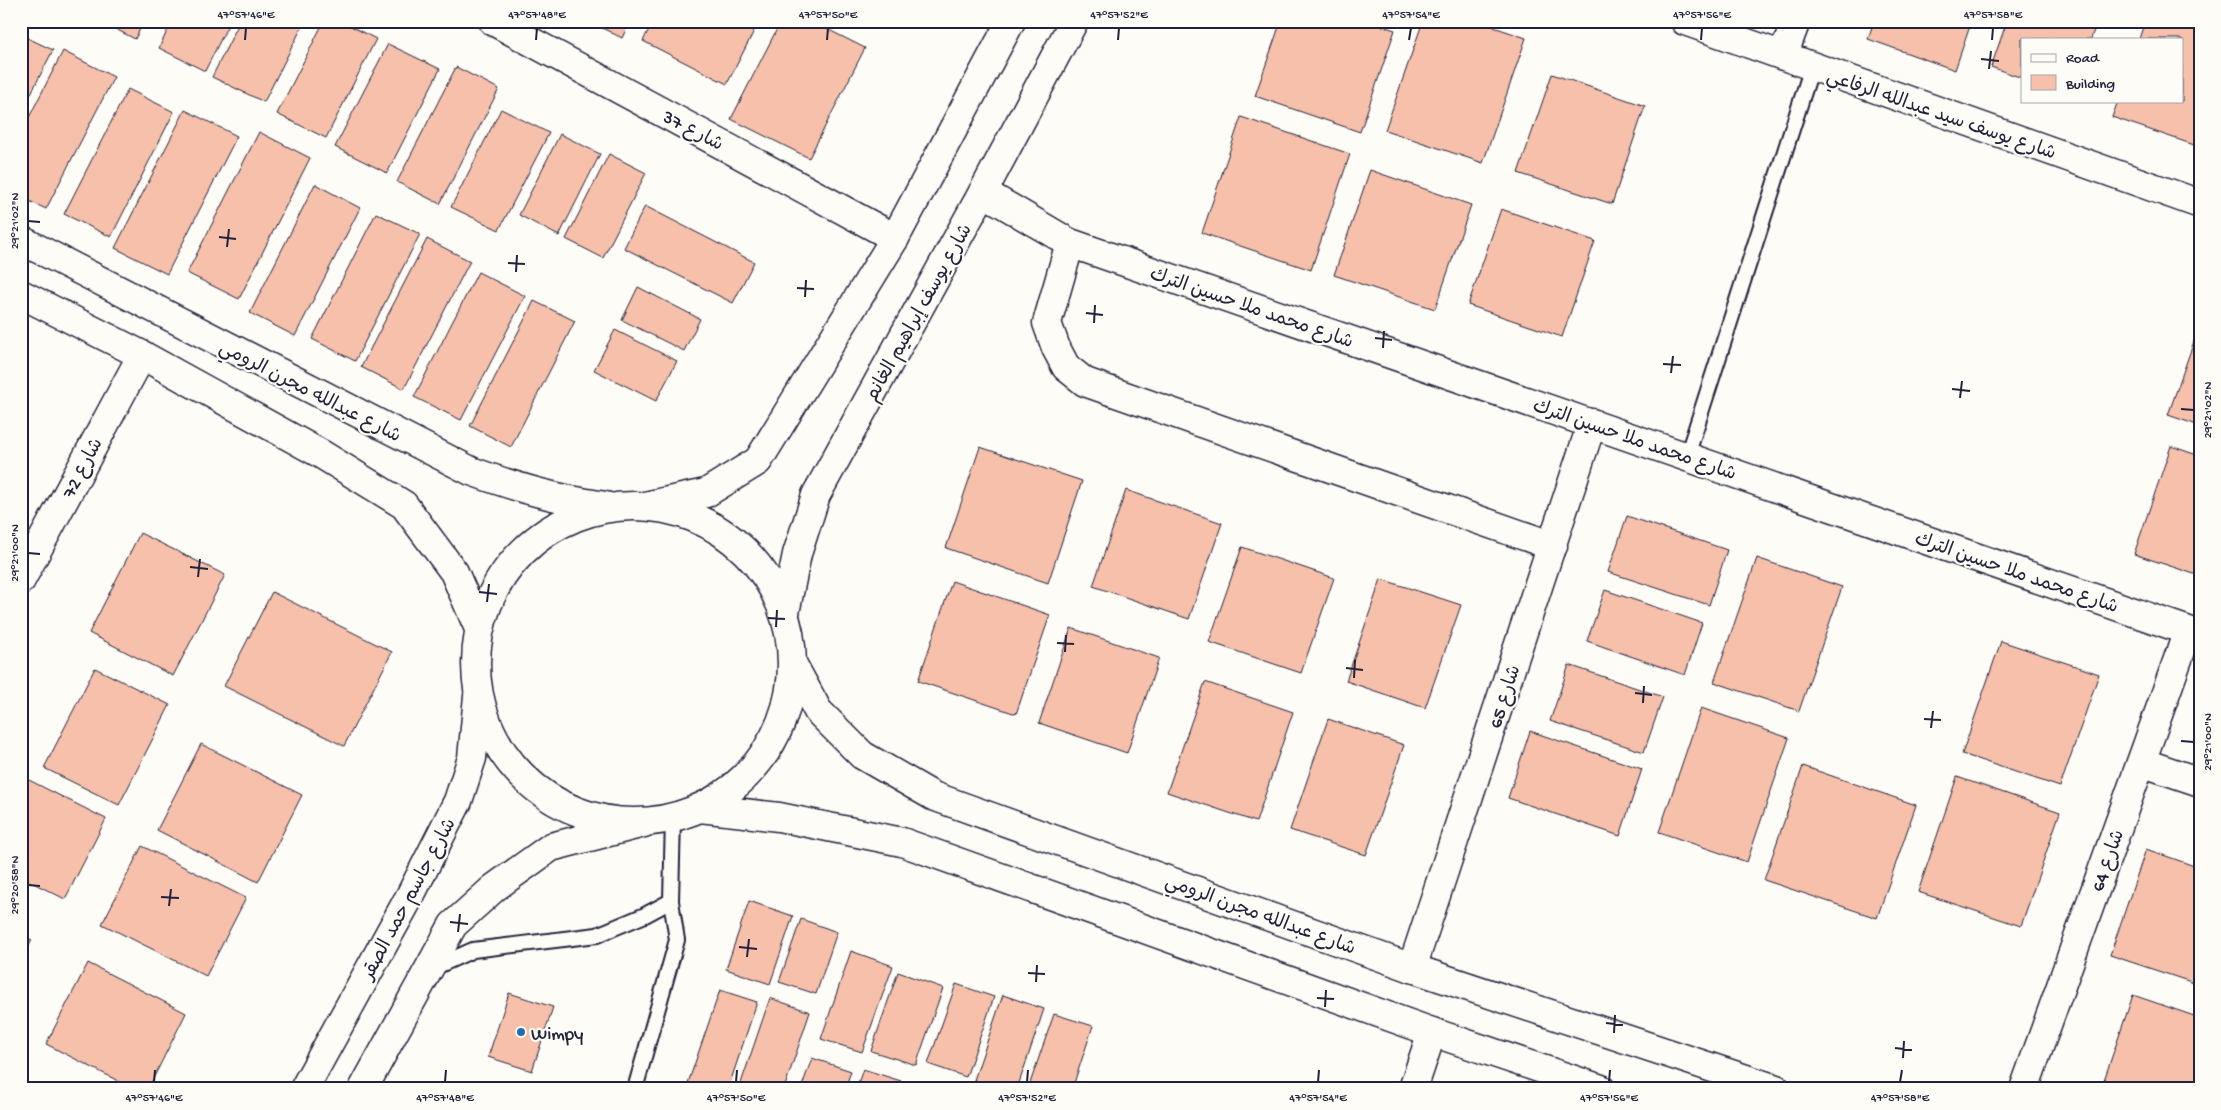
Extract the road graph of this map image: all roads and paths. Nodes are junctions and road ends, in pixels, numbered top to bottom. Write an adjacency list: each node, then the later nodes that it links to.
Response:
1 (493, 21): 10 (street, شارع 37)
2 (1011, 21): 10 (street)
3 (1074, 21): 8 (street, شارع يوسف إبراهيم الغانم)
4 (1685, 21): 6 (street, شارع يوسف سيد عبدالله الرفاعي)
5 (1796, 21): 6 (street)
6 (1783, 56): 7 (street, شارع يوسف سيد عبدالله الرفاعي)
7 (1812, 67): 9 (street, شارع يوسف سيد عبدالله الرفاعي); 16 (lane)
8 (983, 192): 12 (street, شارع محمد ملا حسين الترك); 21 (street, شارع يوسف إبراهيم الغانم)
9 (2200, 204)
10 (895, 238): 17 (street)
11 (21, 240): 18 (street, شارع عبدالله مجرن الرومي)
12 (1070, 243): 15 (street, شارع محمد ملا حسين الترك); 19 (street)
13 (21, 294): 14 (street)
14 (142, 355): 20 (street, شارع 72); 22 (street)
15 (1592, 423): 16 (street, شارع محمد ملا حسين الترك); 19 (street, شارع 65)
16 (1687, 456): 23 (street, شارع محمد ملا حسين الترك)
17 (644, 506): 18 (street); 21 (street)
18 (612, 507): 22 (street)
19 (1553, 546): 32 (street, شارع 65)
20 (21, 580)
21 (784, 613): 24 (street)
22 (479, 629): 25 (street)
23 (2194, 633): 26 (street, شارع 64)
24 (793, 665): 28 (street); 32 (street, شارع عبدالله مجرن الرومي)
25 (478, 696): 30 (street); 35 (street, شارع جاسم حمد الصقر)
26 (2141, 762): 27 (street); 41 (street, شارع 64)
27 (2200, 782)
28 (700, 808): 29 (street); 34 (street)
29 (673, 818): 30 (street); 31 (lane)
30 (644, 823): 33 (street)
31 (671, 901): 33 (lane); 37 (lane)
32 (1412, 968): 40 (street, شارع عبدالله مجرن الرومي)
33 (428, 970): 36 (street)
34 (1432, 1032): 38 (street); 39 (street)
35 (304, 1089)
36 (363, 1089)
37 (635, 1089)
38 (1413, 1089)
39 (1601, 1089)
40 (1776, 1089)
41 (2024, 1089)

